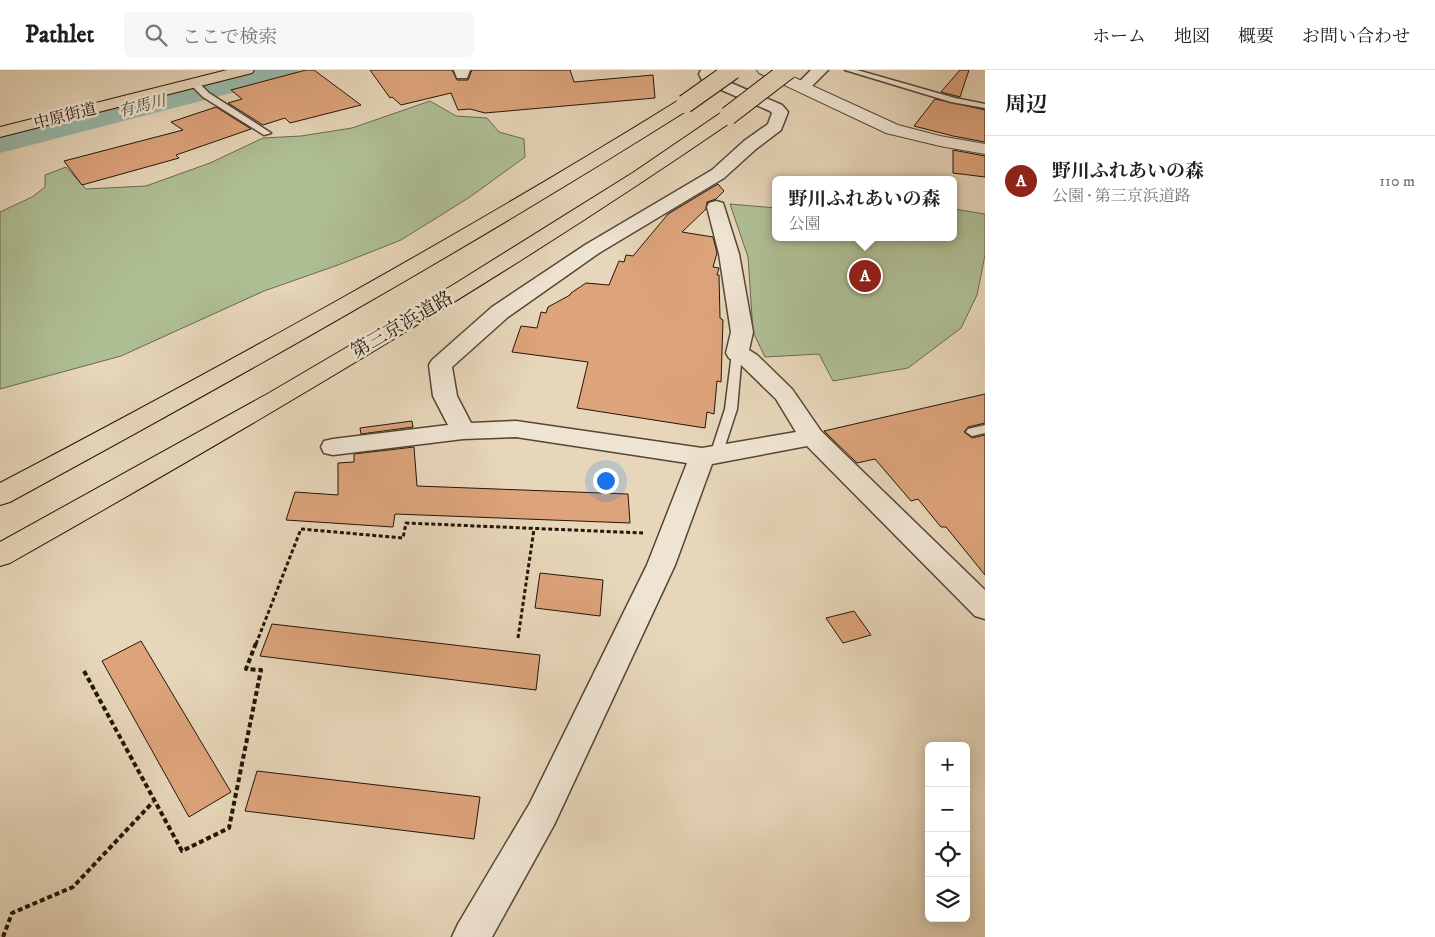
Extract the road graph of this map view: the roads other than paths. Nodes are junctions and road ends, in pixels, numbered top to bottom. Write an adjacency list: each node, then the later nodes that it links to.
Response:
1 (244, 70): 9 (main road, 中原街道)
2 (709, 70): 17 (street)
3 (733, 70): 22 (main road, bridge)
4 (765, 70): 8 (street)
5 (788, 70): 23 (main road, 第三京浜道路, bridge)
6 (820, 70): 8 (street)
7 (849, 70): 10 (lane)
8 (804, 86): 13 (street)
9 (200, 90): 11 (main road, 中原街道); 12 (lane)
10 (985, 106)
11 (0, 132)
12 (267, 134)
13 (985, 148)
14 (716, 207): 15 (street)
15 (737, 353): 19 (street); 21 (lane)
16 (985, 429): 18 (lane)
17 (463, 431): 20 (street); 21 (street)
18 (972, 432)
19 (812, 436): 21 (street); 24 (street)
20 (333, 447)
21 (709, 456): 25 (street)
22 (0, 495)
23 (0, 555)
24 (985, 608)
25 (471, 937)

